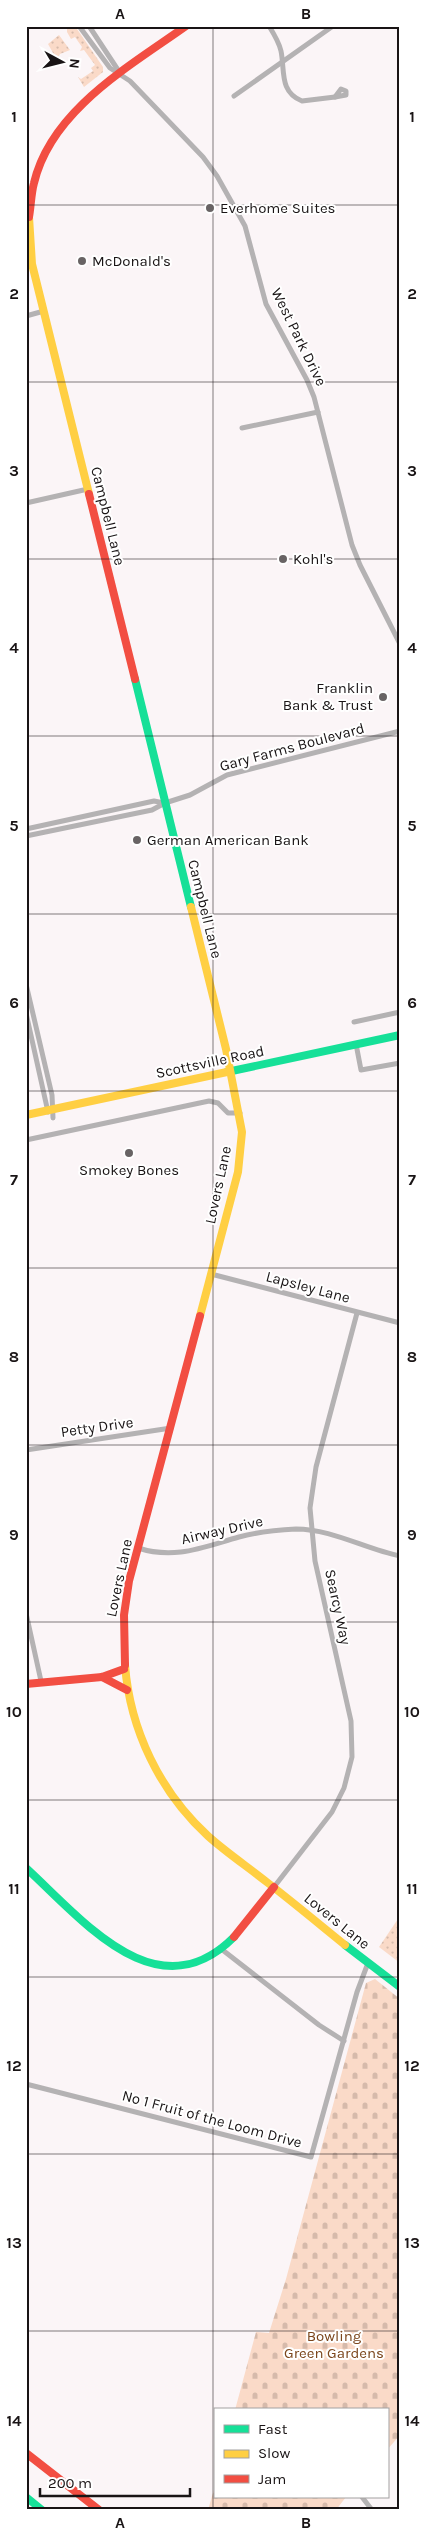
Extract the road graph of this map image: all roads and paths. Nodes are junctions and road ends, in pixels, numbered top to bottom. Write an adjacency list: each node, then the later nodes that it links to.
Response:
1 (79, 26): 7 (street)
2 (89, 26): 7 (street)
3 (186, 26): 7 (main road, Campbell Lane)
4 (269, 26): 6 (street)
5 (333, 26): 6 (street)
6 (283, 63): 8 (street); 9 (street)
7 (120, 73): 10 (main road, Campbell Lane); 12 (street, West Park Drive)
8 (234, 96)
9 (334, 96)
10 (44, 310): 11 (street); 14 (main road, Campbell Lane)
11 (26, 316)
12 (318, 412): 13 (street); 16 (street, West Park Drive)
13 (242, 428)
14 (88, 489): 15 (street); 18 (main road, Campbell Lane)
15 (26, 503)
16 (400, 644)
17 (400, 731): 18 (street, Gary Farms Boulevard)
18 (165, 803): 19 (street); 20 (street); 28 (main road, Campbell Lane)
19 (26, 828)
20 (26, 836)
21 (26, 984): 29 (street)
22 (400, 1012): 24 (street)
23 (26, 1013): 29 (street)
24 (354, 1022)
25 (400, 1035): 26 (main road, Scottsville Road)
26 (356, 1044): 27 (street); 28 (main road, Scottsville Road)
27 (400, 1063)
28 (230, 1071): 29 (main road, Scottsville Road); 30 (main road, Lovers Lane)
29 (50, 1110): 31 (main road, Scottsville Road)
30 (240, 1113): 32 (street); 33 (main road, Lovers Lane)
31 (26, 1115)
32 (26, 1140)
33 (211, 1274): 34 (street, Lapsley Lane); 36 (main road, Lovers Lane)
34 (358, 1313): 35 (street, Lapsley Lane); 38 (street, Searcy Way)
35 (400, 1324)
36 (171, 1428): 37 (street, Petty Drive); 39 (main road, Lovers Lane)
37 (26, 1450)
38 (311, 1532): 39 (street, Airway Drive); 40 (street, Airway Drive); 48 (street, Searcy Way)
39 (138, 1548): 42 (main road, Lovers Lane)
40 (400, 1556)
41 (26, 1613): 44 (street)
42 (124, 1669): 43 (main road); 46 (main road, Lovers Lane)
43 (102, 1677): 44 (main road); 46 (main road)
44 (41, 1681): 45 (main road)
45 (26, 1684)
46 (127, 1690): 48 (main road, Lovers Lane)
47 (26, 1868): 49 (main road)
48 (274, 1887): 49 (main road); 50 (main road, Lovers Lane)
49 (220, 1948): 52 (street)
50 (368, 1963): 51 (main road, Lovers Lane); 52 (street, No 1 Fruit of the Loom Drive)
51 (400, 1986)
52 (344, 2041): 53 (street, No 1 Fruit of the Loom Drive)
53 (26, 2084)
54 (26, 2453): 58 (main road)
55 (26, 2497): 57 (main road)
56 (363, 2498): 59 (street)
57 (42, 2510)
58 (99, 2510)
59 (372, 2510)

